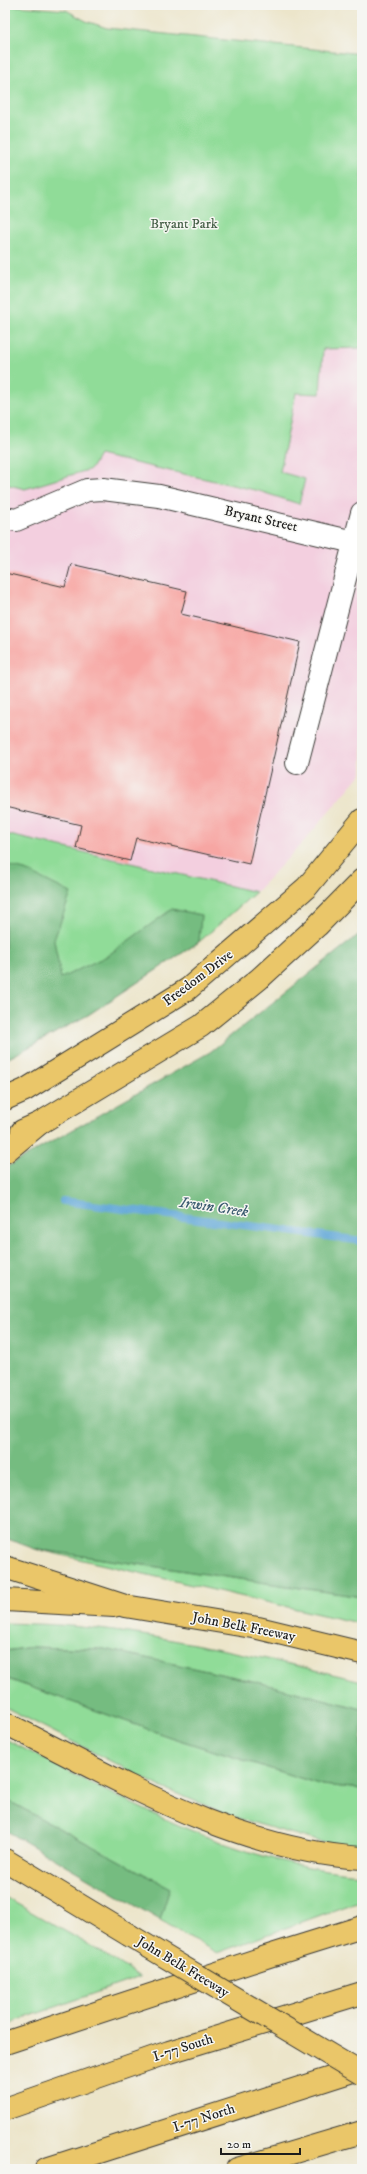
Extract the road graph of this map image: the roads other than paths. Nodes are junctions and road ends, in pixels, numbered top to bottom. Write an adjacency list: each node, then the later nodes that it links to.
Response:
1 (362, 513): 3 (street)
2 (5, 518): 3 (street, Bryant Street)
3 (359, 543): 4 (street)
4 (297, 763)
5 (362, 820): 7 (main road, Freedom Drive)
6 (362, 880): 8 (main road)
7 (5, 1099)
8 (40, 1123): 9 (main road); 10 (main road)
9 (5, 1139)
10 (5, 1152)
11 (5, 1567): 13 (main road)
12 (5, 1600): 13 (main road)
13 (125, 1606): 14 (main road, John Belk Freeway)
14 (362, 1652)
15 (5, 1723): 16 (main road)
16 (362, 1858)
17 (5, 1860): 22 (main road, John Belk Freeway, bridge)
18 (362, 1927): 20 (main road)
19 (362, 1993): 23 (main road, I-77 South)
20 (5, 2043)
21 (362, 2068): 26 (main road, I-77 North)
22 (362, 2074)
23 (5, 2109)
24 (362, 2132): 25 (main road)
25 (258, 2165): 27 (main road)
26 (46, 2169)
27 (237, 2169)

